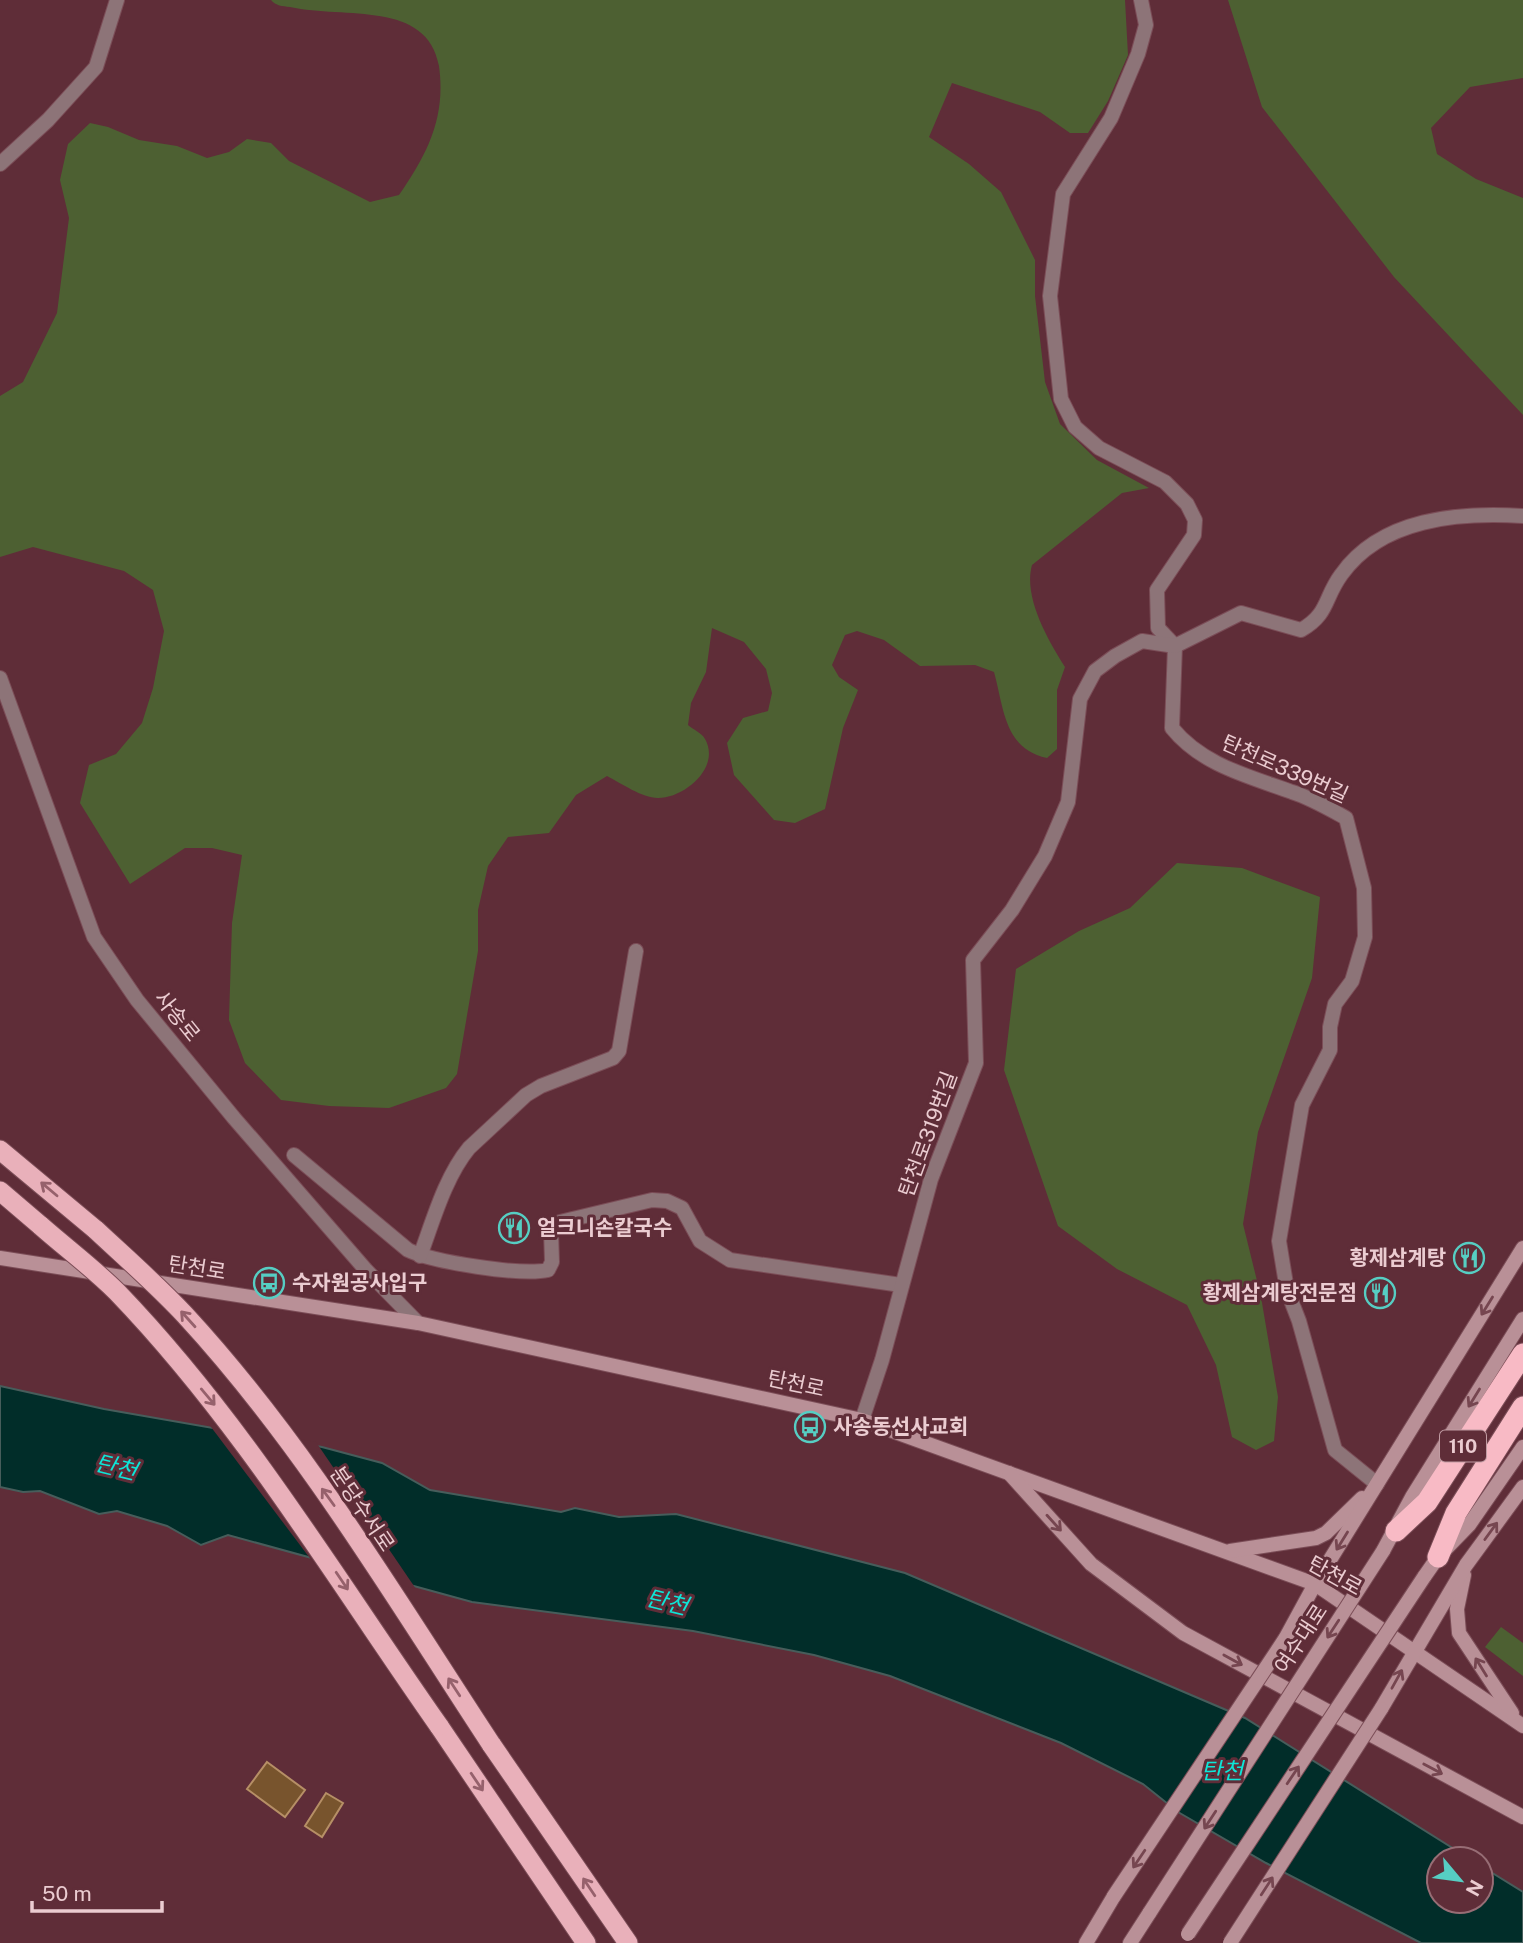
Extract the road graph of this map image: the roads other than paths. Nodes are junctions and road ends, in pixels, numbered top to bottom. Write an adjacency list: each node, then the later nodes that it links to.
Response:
1 (117, 0): 3 (street)
2 (1141, 0): 5 (street)
3 (0, 164)
4 (1523, 516): 5 (street)
5 (1175, 646): 14 (street, 탄천로319번길); 22 (street, 탄천로339번길)
6 (0, 678): 16 (street, 사송로)
7 (636, 951): 12 (street)
8 (0, 1150): 34 (highway, 분당수서로, one-way to 8, bridge)
9 (294, 1155): 12 (street)
10 (0, 1191): 33 (highway, one-way to 33, bridge)
11 (1523, 1248): 22 (main road, one-way to 22)
12 (421, 1256): 14 (street)
13 (0, 1258): 16 (main road, 탄천로)
14 (901, 1285): 19 (street, 탄천로319번길)
15 (1523, 1319): 24 (main road, 여수대로, one-way to 24)
16 (418, 1323): 19 (main road, 탄천로)
17 (1523, 1354): 24 (highway, 110)
18 (1523, 1407): 26 (highway, 110)
19 (862, 1420): 21 (main road, 탄천로)
20 (1523, 1447): 26 (main road)
21 (1008, 1472): 25 (main road, 탄천로); 31 (main road, one-way to 31)
22 (1377, 1484): 25 (main road); 28 (main road, one-way to 28)
23 (1523, 1488): 27 (main road, one-way to 23)
24 (1396, 1531): 36 (main road, 여수대로, one-way to 36, bridge)
25 (1229, 1551): 28 (main road, 탄천로)
26 (1438, 1557): 32 (main road, one-way to 26, bridge)
27 (1466, 1565): 29 (main road); 30 (main road, one-way to 27)
28 (1315, 1584): 29 (main road, 탄천로); 35 (main road, one-way to 35, bridge)
29 (1413, 1649): 30 (main road, 탄천로); 37 (main road, one-way to 29, bridge)
30 (1521, 1725)
31 (1523, 1817)
32 (1185, 1939)
33 (586, 1943)
34 (628, 1943)
35 (1086, 1943)
36 (1130, 1943)
37 (1230, 1943)

